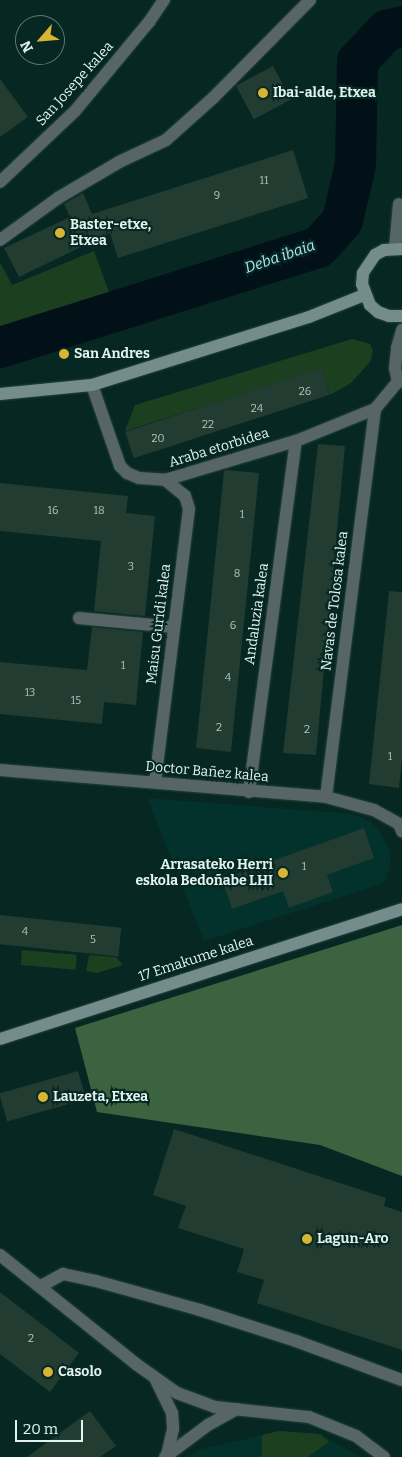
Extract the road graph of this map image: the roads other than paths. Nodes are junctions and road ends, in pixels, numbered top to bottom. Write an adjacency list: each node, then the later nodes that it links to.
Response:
1 (164, 0): 3 (street, San Josepe kalea)
2 (310, 0): 5 (street)
3 (0, 182)
4 (399, 204): 6 (street)
5 (0, 240)
6 (399, 248): 7 (street)
7 (364, 295): 8 (street); 11 (street)
8 (402, 316)
9 (402, 330): 10 (street, Araba etorbidea)
10 (400, 382): 13 (street, Araba etorbidea)
11 (92, 385): 12 (street); 15 (street, Araba etorbidea)
12 (0, 394)
13 (375, 408): 14 (street, Araba etorbidea); 21 (street, Navas de Tolosa kalea)
14 (296, 441): 15 (street, Araba etorbidea); 20 (street, Andaluzia kalea)
15 (165, 480): 17 (street, Maisu Guridi kalea)
16 (79, 618): 17 (street)
17 (174, 627): 19 (street, Maisu Guridi kalea)
18 (0, 770): 19 (street, Doctor Bañez kalea)
19 (155, 782): 20 (street, Doctor Bañez kalea)
20 (249, 792): 21 (street, Doctor Bañez kalea)
21 (326, 797): 22 (street, Doctor Bañez kalea)
22 (401, 824)
23 (402, 909): 24 (street, 17 Emakume kalea)
24 (0, 1039)
25 (0, 1255): 26 (street)
26 (41, 1286): 27 (street); 28 (street)
27 (153, 1376): 29 (street); 30 (street)
28 (402, 1380)
29 (237, 1409): 30 (street); 31 (street)
30 (166, 1456)
31 (384, 1457)

